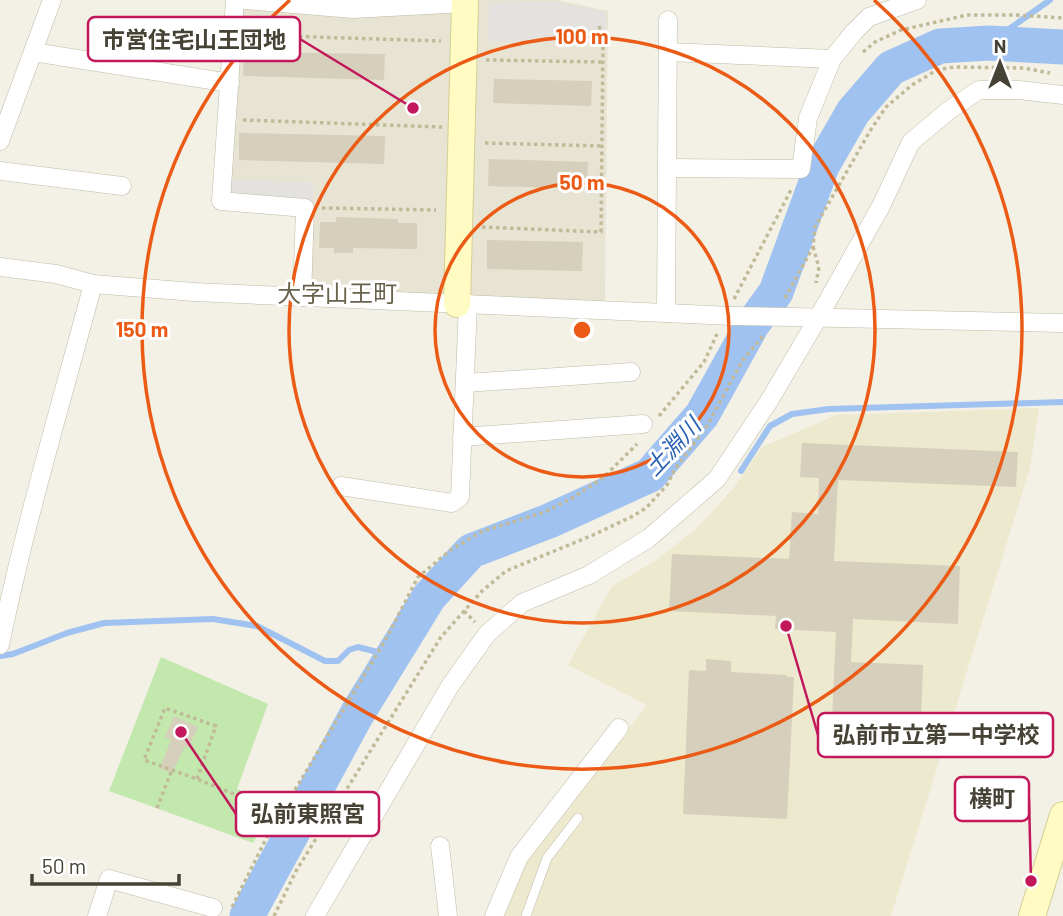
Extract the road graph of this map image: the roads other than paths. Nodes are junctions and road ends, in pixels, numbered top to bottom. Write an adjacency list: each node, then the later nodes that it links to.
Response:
1 (52, 0): 7 (street)
2 (235, 0): 10 (street)
3 (245, 0): 5 (street)
4 (917, 0): 9 (street)
5 (465, 4): 19 (street)
6 (668, 20): 8 (street)
7 (33, 52): 10 (street); 12 (street)
8 (668, 52): 9 (street); 13 (street)
9 (832, 59): 13 (street)
10 (230, 83): 18 (street)
11 (1063, 95): 21 (street)
12 (0, 141)
13 (667, 168): 20 (street)
14 (0, 171): 15 (street)
15 (122, 186)
16 (0, 267): 17 (street)
17 (93, 285): 18 (street); 28 (street)
18 (303, 297): 19 (street)
19 (462, 304): 20 (street); 24 (street)
20 (666, 313): 21 (street, bridge)
21 (818, 318): 22 (street); 36 (street)
22 (1063, 323)
23 (631, 372): 24 (street)
24 (465, 383): 26 (street)
25 (648, 425): 26 (street)
26 (462, 437): 27 (street)
27 (341, 486)
28 (6, 590): 29 (street)
29 (0, 645)
30 (619, 728): 38 (street)
31 (1063, 815): 40 (street)
32 (578, 818): 39 (lane)
33 (440, 846): 37 (street)
34 (220, 912): 35 (street)
35 (97, 916)
36 (315, 916)
37 (448, 916)
38 (494, 916)
39 (526, 916)
40 (1032, 916)

